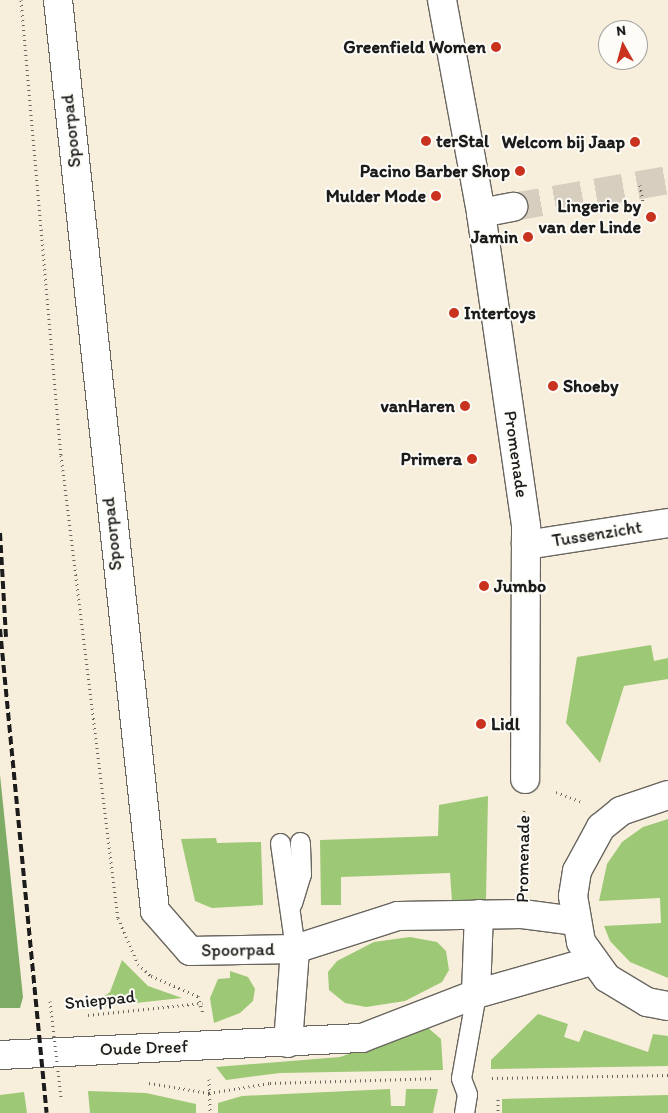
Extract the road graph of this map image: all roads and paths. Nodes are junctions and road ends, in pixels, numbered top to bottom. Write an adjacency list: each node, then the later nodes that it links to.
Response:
1 (21, 0): 20 (path)
2 (58, 0): 18 (street, Spoorpad)
3 (442, 0): 7 (street, Promenade)
4 (640, 185): 5 (path)
5 (643, 202)
6 (513, 207): 7 (street)
7 (481, 213): 9 (street, Promenade)
8 (668, 523): 9 (street, Tussenzicht)
9 (526, 545): 10 (street, Promenade)
10 (525, 780): 16 (path, Promenade)
11 (668, 795): 17 (street)
12 (300, 842): 14 (lane)
13 (280, 843): 14 (lane)
14 (292, 903): 18 (lane)
15 (479, 914): 16 (street); 18 (street); 21 (street)
16 (522, 914): 17 (street)
17 (575, 921): 19 (street)
18 (295, 949): 28 (street)
19 (592, 961): 21 (street, Oude Dreef); 24 (street)
20 (151, 976)
21 (476, 994): 28 (street, Oude Dreef); 33 (lane)
22 (50, 1001): 31 (path, bridge)
23 (202, 1003): 25 (path, Snieppad)
24 (668, 1006)
25 (77, 1016)
26 (58, 1018): 27 (path, Snieppad)
27 (48, 1019)
28 (288, 1043): 29 (street, Oude Dreef)
29 (0, 1055)
30 (209, 1093): 32 (path)
31 (61, 1098)
32 (210, 1113)
33 (464, 1113)

